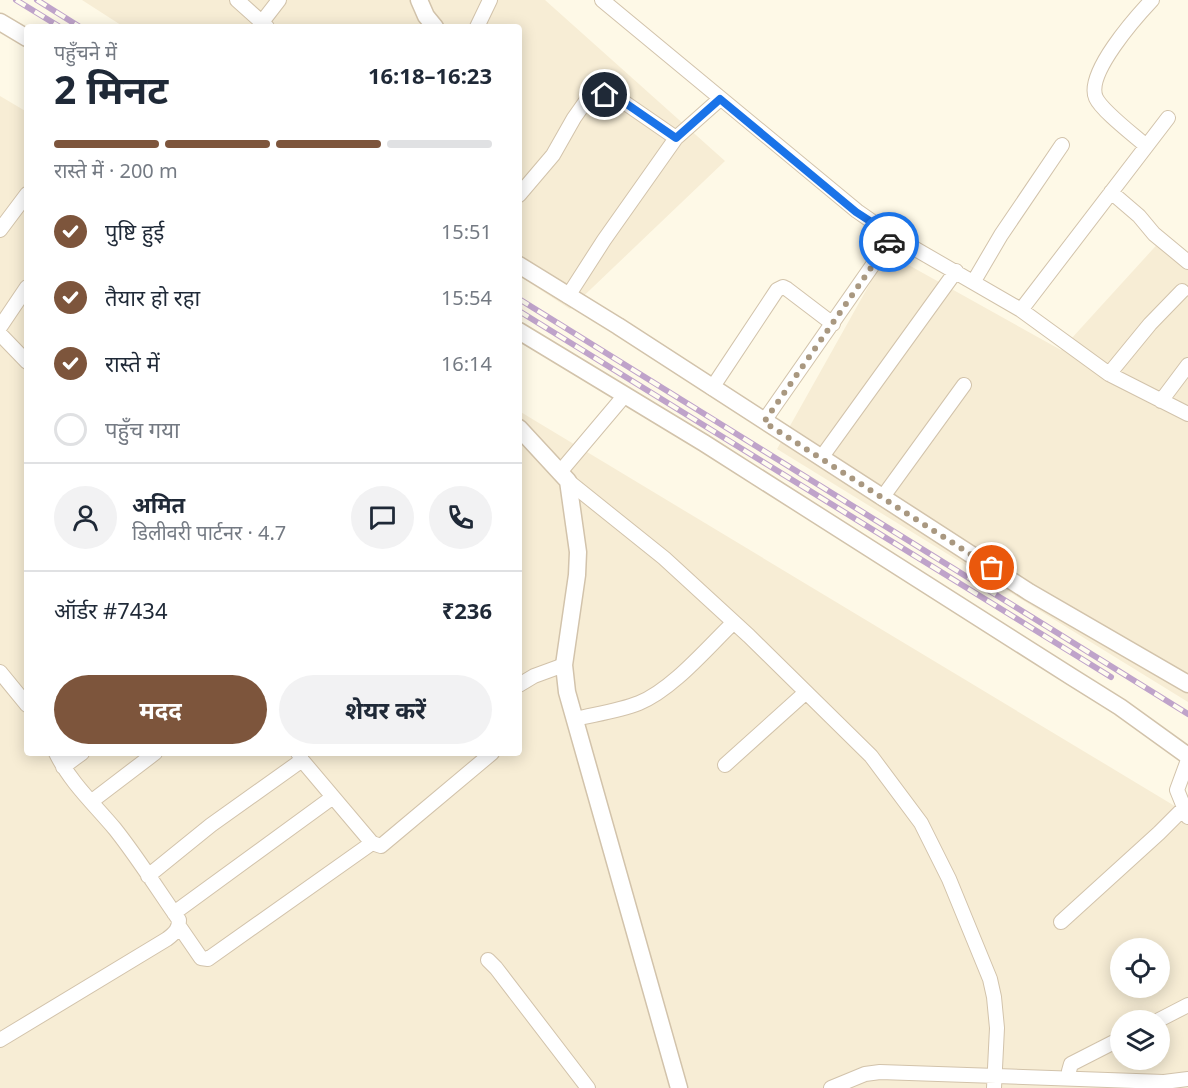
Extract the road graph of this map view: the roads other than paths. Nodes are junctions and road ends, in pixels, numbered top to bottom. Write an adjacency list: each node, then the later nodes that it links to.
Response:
1 (237, 0): 8 (street)
2 (279, 0): 8 (street)
3 (419, 0): 9 (street)
4 (490, 0): 10 (street)
5 (602, 0): 12 (street)
6 (1152, 0): 16 (street)
7 (0, 22): 11 (street)
8 (264, 24)
9 (433, 24)
10 (478, 24)
11 (24, 36)
12 (720, 99): 14 (street); 21 (street)
13 (1168, 118): 16 (street)
14 (676, 138): 17 (street); 28 (street)
15 (1062, 145): 25 (street)
16 (1146, 146): 18 (street)
17 (522, 191)
18 (1111, 192): 22 (street); 29 (street)
19 (24, 198): 20 (street)
20 (0, 230)
21 (893, 236): 24 (street); 30 (street)
22 (1188, 262)
23 (522, 267): 28 (street)
24 (956, 270): 25 (street); 44 (street)
25 (974, 281): 29 (street)
26 (24, 291): 31 (street)
27 (1182, 291): 36 (street)
28 (568, 296): 38 (street)
29 (1021, 310): 36 (street)
30 (833, 324): 38 (street); 42 (street)
31 (0, 327)
32 (522, 333): 39 (street)
33 (0, 334): 34 (street)
34 (24, 359)
35 (1188, 365): 40 (street)
36 (1109, 374): 40 (street)
37 (964, 385): 46 (street)
38 (712, 388): 42 (street)
39 (625, 395): 45 (street); 60 (street)
40 (1161, 401): 41 (street)
41 (1187, 412)
42 (764, 422): 44 (street)
43 (522, 431): 45 (street)
44 (821, 458): 46 (street)
45 (564, 477): 47 (street); 48 (street)
46 (882, 498): 51 (street)
47 (734, 622): 52 (street); 54 (street)
48 (564, 665): 50 (street); 54 (street)
49 (0, 672): 53 (street)
50 (522, 683)
51 (1188, 684)
52 (805, 693): 61 (street); 78 (street)
53 (24, 701)
54 (575, 719): 80 (street)
55 (58, 756): 62 (street)
56 (78, 756): 62 (street)
57 (151, 756): 64 (street)
58 (299, 756): 63 (street); 67 (street)
59 (488, 756): 66 (street)
60 (1188, 758): 65 (street)
61 (725, 765)
62 (63, 767): 64 (street)
63 (333, 797): 66 (street); 68 (street)
64 (92, 801): 67 (street)
65 (1186, 813): 69 (street)
66 (372, 843): 70 (street)
67 (148, 876): 68 (street)
68 (174, 913): 70 (street)
69 (1061, 922)
70 (179, 926): 74 (street)
71 (488, 960): 79 (street)
72 (1188, 1005): 73 (street)
73 (1170, 1014)
74 (0, 1040)
75 (1110, 1044): 76 (street)
76 (1070, 1078): 77 (street); 78 (street)
77 (1188, 1079)
78 (994, 1082): 81 (street)
79 (588, 1088)
80 (679, 1088)
81 (831, 1088)

